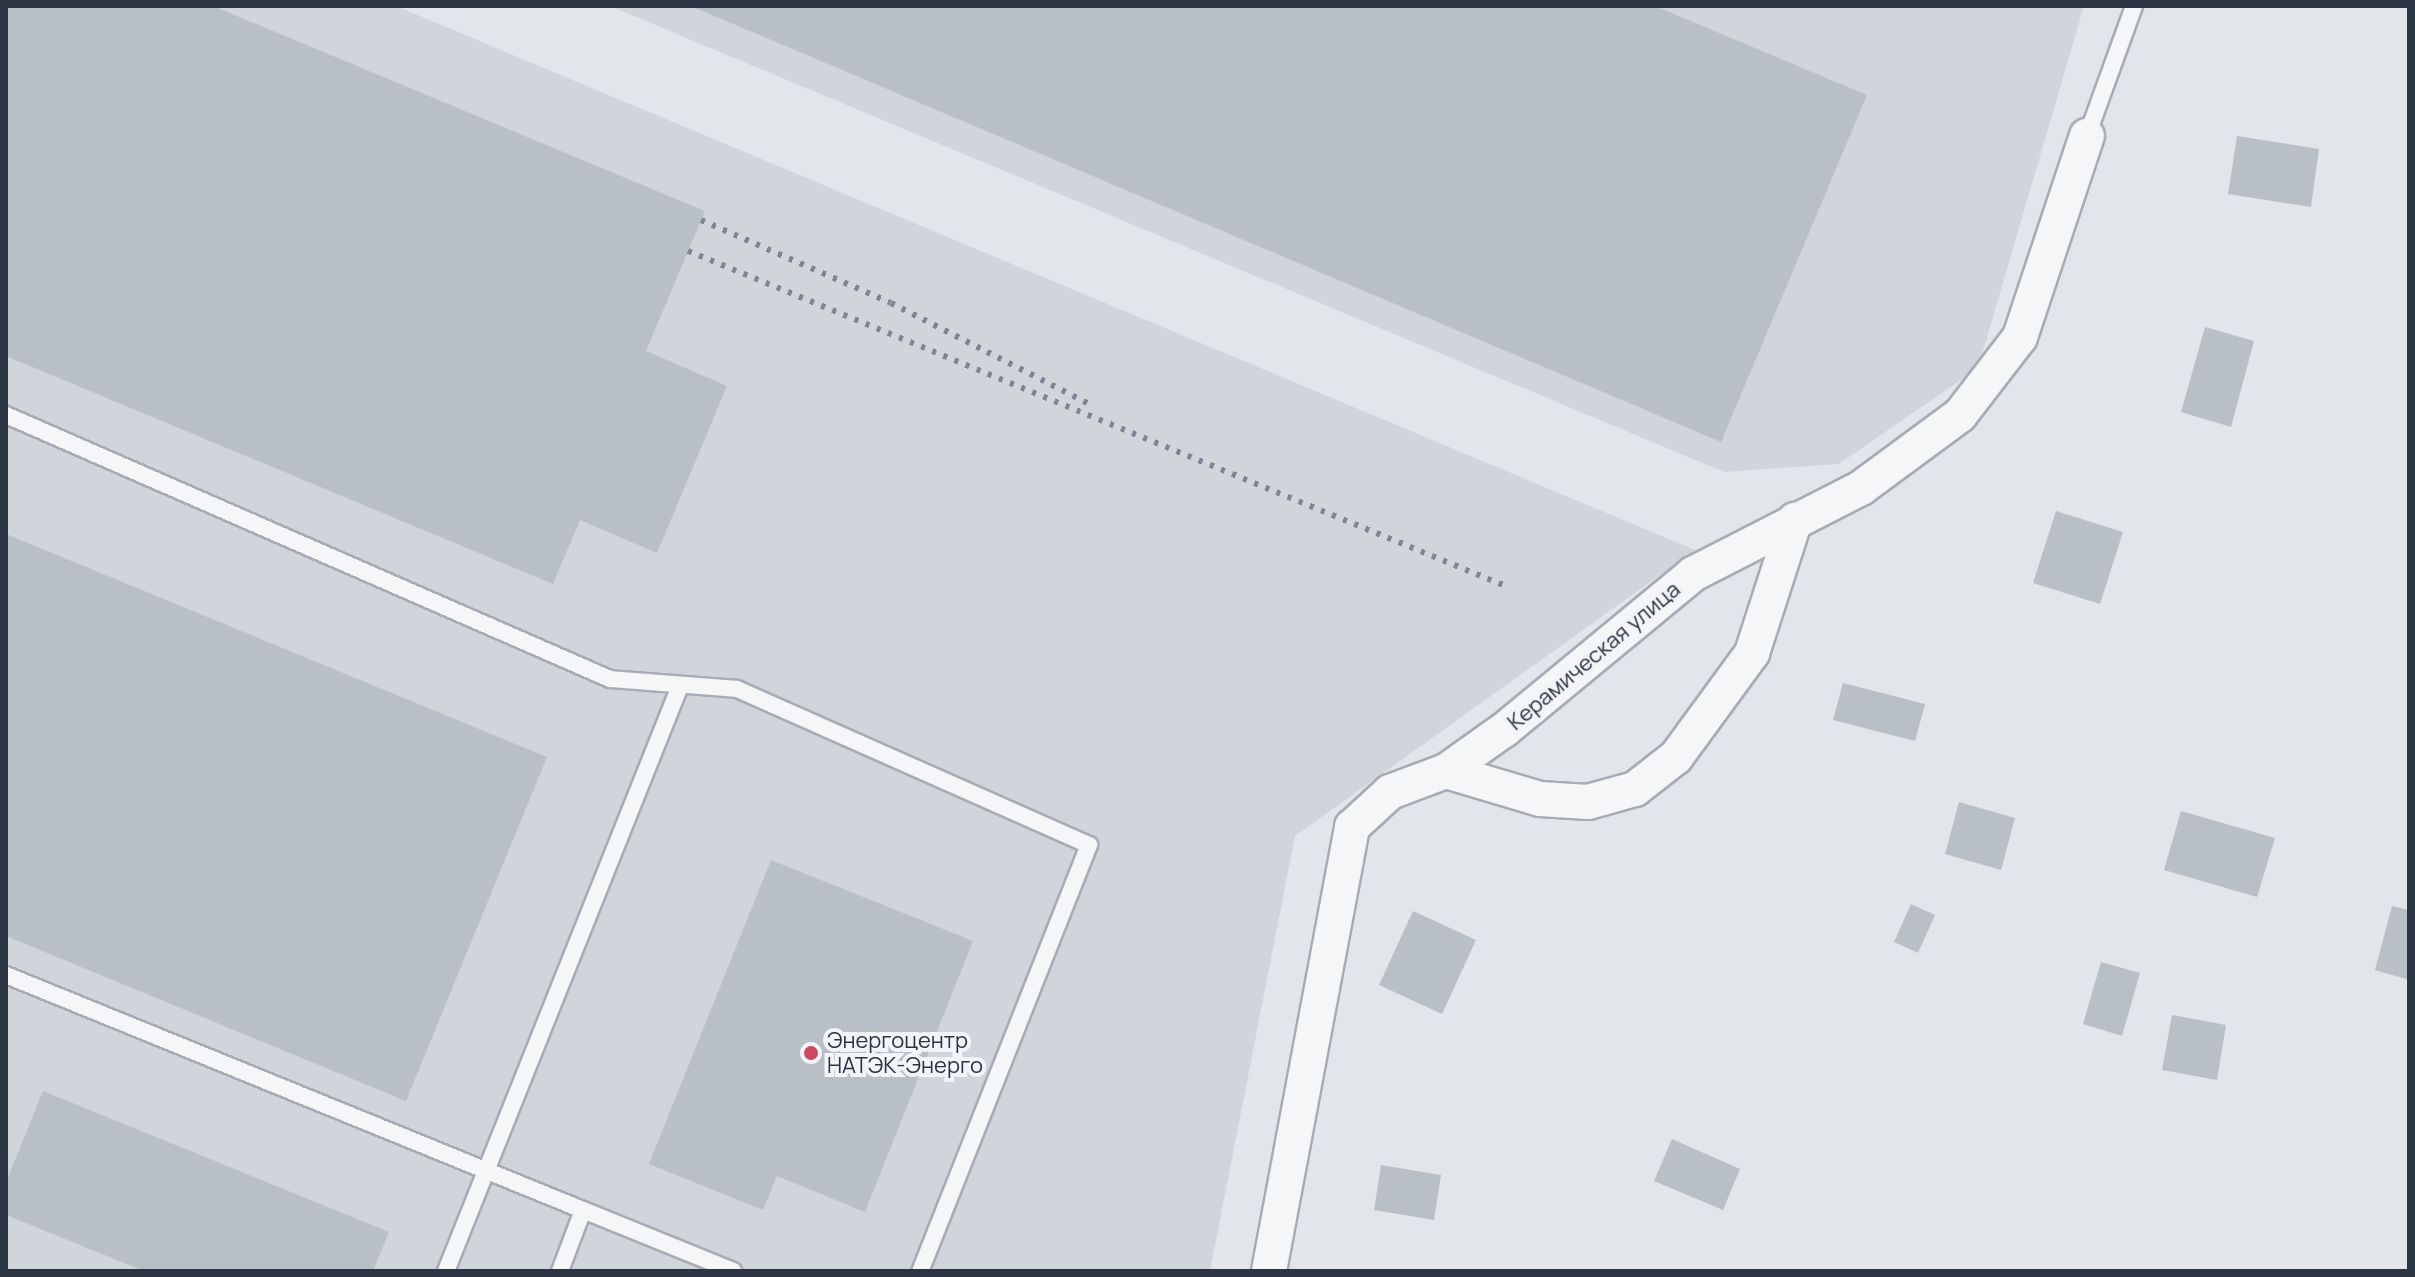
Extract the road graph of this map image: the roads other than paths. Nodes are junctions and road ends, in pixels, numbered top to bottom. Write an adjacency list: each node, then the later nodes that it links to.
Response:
1 (2134, 6): 2 (lane)
2 (2087, 136): 4 (street, Керамическая улица)
3 (6, 415): 5 (lane)
4 (1795, 520): 6 (street, Керамическая улица); 6 (street)
5 (680, 686): 8 (lane); 13 (lane)
6 (1446, 771): 14 (street, Керамическая улица)
7 (6, 975): 8 (lane)
8 (487, 1171): 9 (lane); 10 (lane)
9 (583, 1210): 11 (lane); 12 (lane)
10 (446, 1271)
11 (560, 1271)
12 (733, 1271)
13 (920, 1271)
14 (1269, 1271)

